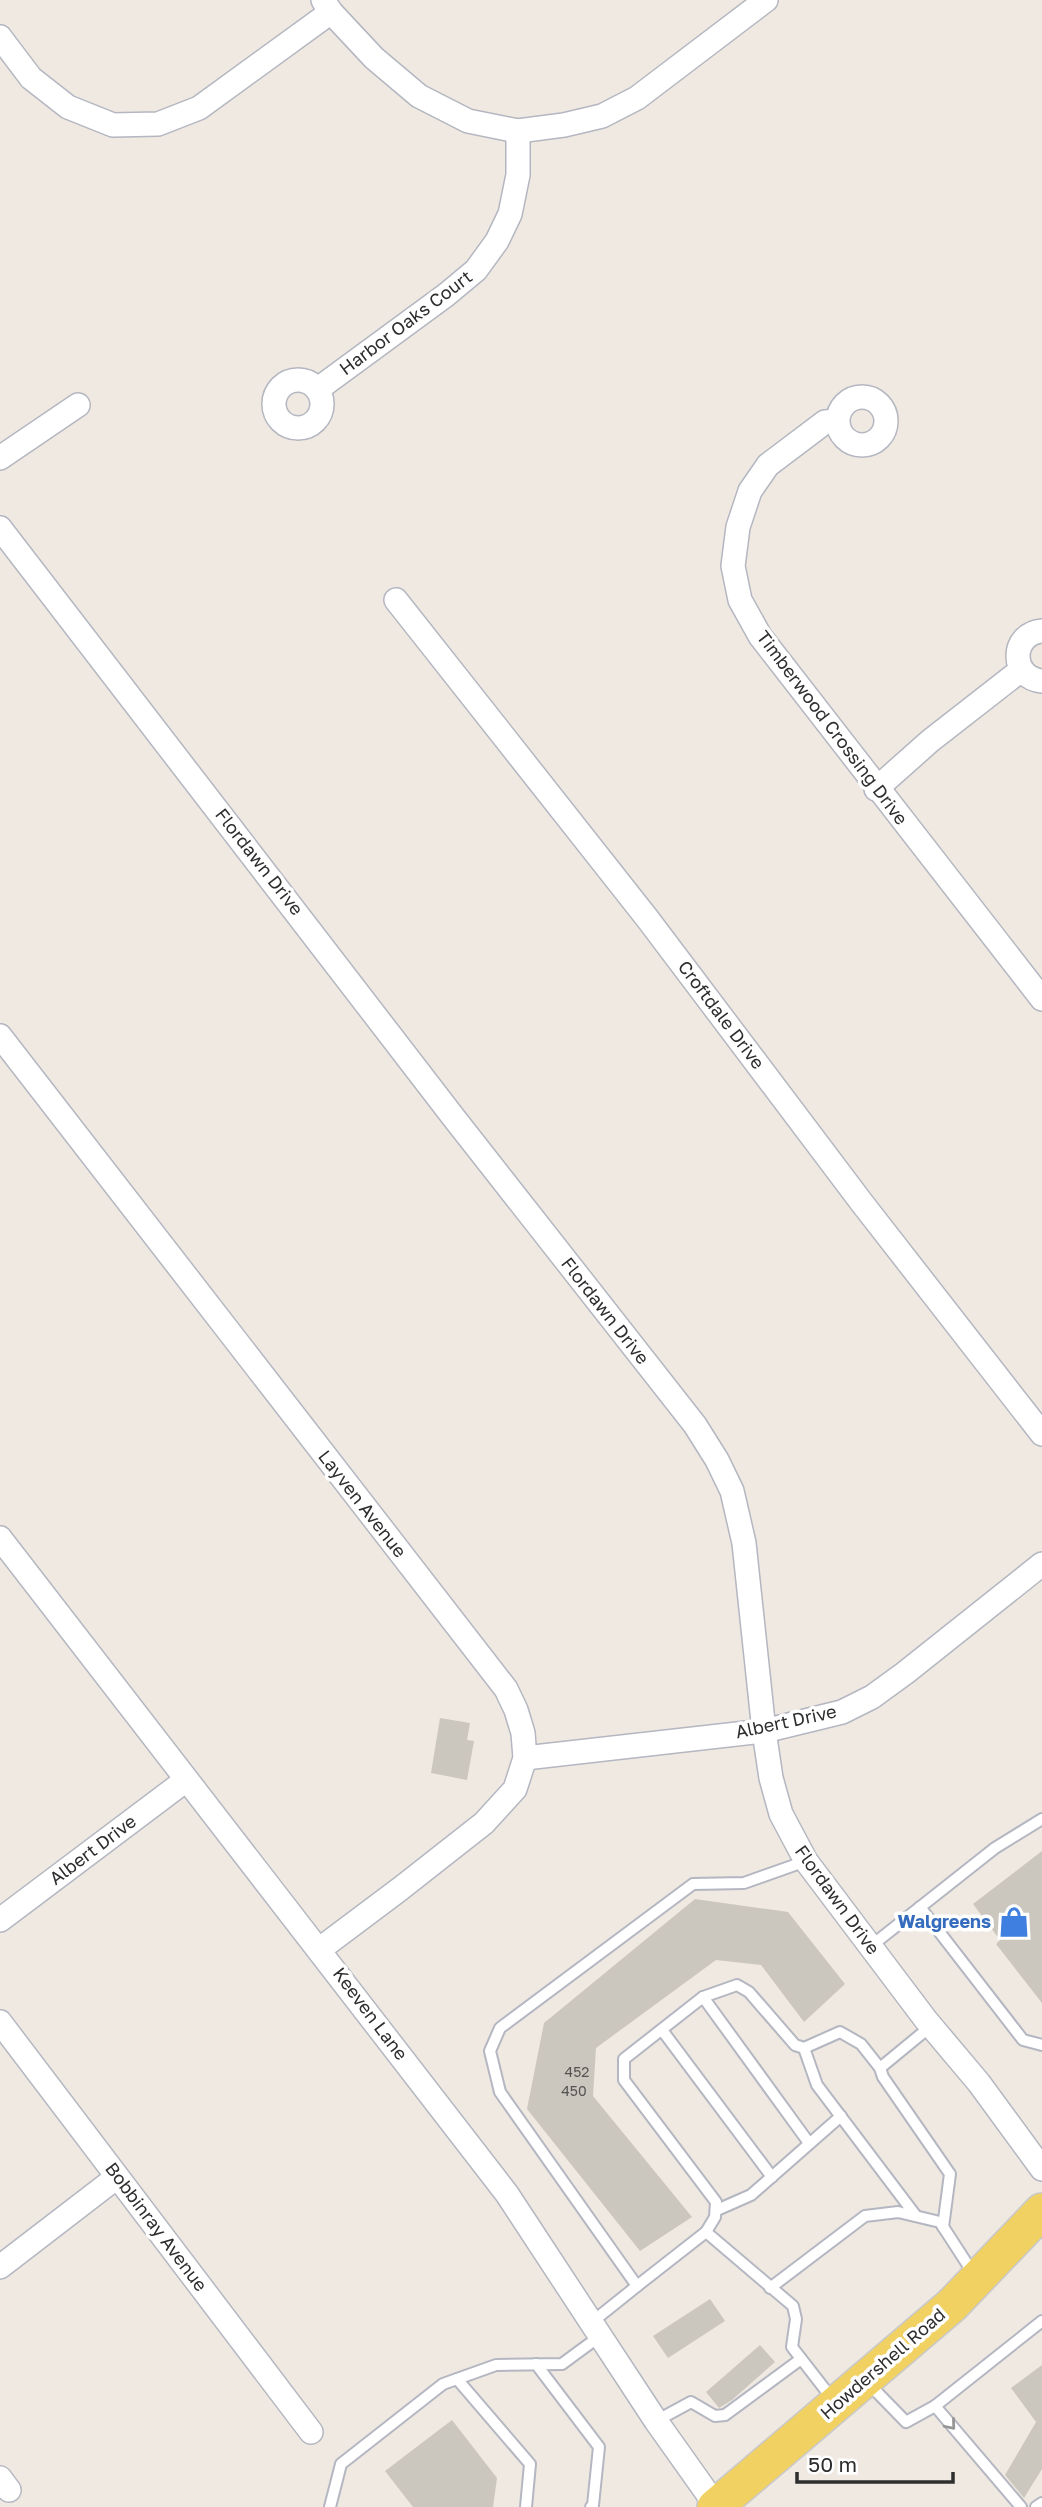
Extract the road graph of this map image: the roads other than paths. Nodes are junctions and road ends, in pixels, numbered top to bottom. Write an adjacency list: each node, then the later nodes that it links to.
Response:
1 (766, 0): 4 (street)
2 (327, 6): 3 (street); 4 (street)
3 (0, 37)
4 (518, 131): 5 (street, Harbor Oaks Court)
5 (318, 389)
6 (78, 405): 8 (street)
7 (837, 421): 13 (street, Timberwood Crossing Drive)
8 (0, 458)
9 (0, 528): 19 (street, Flordawn Drive)
10 (396, 600): 16 (street, Croftdale Drive)
11 (1042, 631): 12 (street)
12 (1032, 675): 13 (street)
13 (876, 789): 14 (street, Timberwood Crossing Drive)
14 (1042, 999)
15 (0, 1036): 20 (street, Layven Avenue)
16 (1042, 1434)
17 (0, 1538): 21 (street, Keeven Lane)
18 (1042, 1564): 19 (street, Albert Drive)
19 (764, 1731): 20 (street, Albert Drive); 23 (street, Flordawn Drive)
20 (525, 1758): 27 (street, Layven Avenue)
21 (186, 1780): 25 (street, Albert Drive); 27 (street, Keeven Lane)
22 (1042, 1819): 24 (lane)
23 (806, 1861): 26 (street, Flordawn Drive); 47 (lane)
24 (920, 1907): 26 (lane); 32 (lane)
25 (0, 1920)
26 (870, 1946): 30 (street, Flordawn Drive)
27 (320, 1949): 50 (street, Keeven Lane)
28 (703, 1997): 31 (lane); 33 (lane); 36 (lane)
29 (0, 2022): 38 (street, Bobbinray Avenue)
30 (931, 2026): 34 (lane); 37 (street, Flordawn Drive)
31 (662, 2030): 39 (lane); 40 (lane)
32 (1042, 2045)
33 (804, 2048): 34 (lane); 35 (lane)
34 (880, 2068): 43 (lane)
35 (841, 2116): 36 (lane); 42 (lane)
36 (810, 2143): 39 (lane)
37 (1042, 2169)
38 (117, 2177): 45 (street); 58 (street, Bobbinray Avenue)
39 (772, 2177): 40 (lane)
40 (717, 2210): 44 (lane)
41 (1042, 2211): 46 (main road, Howdershell Road)
42 (916, 2216): 43 (lane); 48 (lane)
43 (943, 2227): 46 (lane)
44 (706, 2232): 47 (lane); 48 (lane)
45 (0, 2267)
46 (977, 2278): 54 (main road, Howdershell Road)
47 (637, 2286): 50 (lane)
48 (770, 2288): 51 (lane)
49 (1042, 2321): 56 (lane)
50 (596, 2328): 52 (lane); 57 (street, Keeven Lane)
51 (801, 2359): 55 (lane); 57 (lane)
52 (537, 2364): 53 (lane); 62 (lane)
53 (457, 2379): 60 (lane); 61 (lane)
54 (865, 2380): 55 (main road, Howdershell Road); 56 (lane)
55 (836, 2404): 63 (main road, Howdershell Road)
56 (935, 2406): 64 (lane, one-way to 64)
57 (656, 2421): 63 (street, Keeven Lane)
58 (311, 2432)
59 (1042, 2502): 65 (lane)
60 (330, 2507)
61 (526, 2507)
62 (591, 2507)
63 (716, 2507)
64 (1021, 2507)
65 (1036, 2507)

